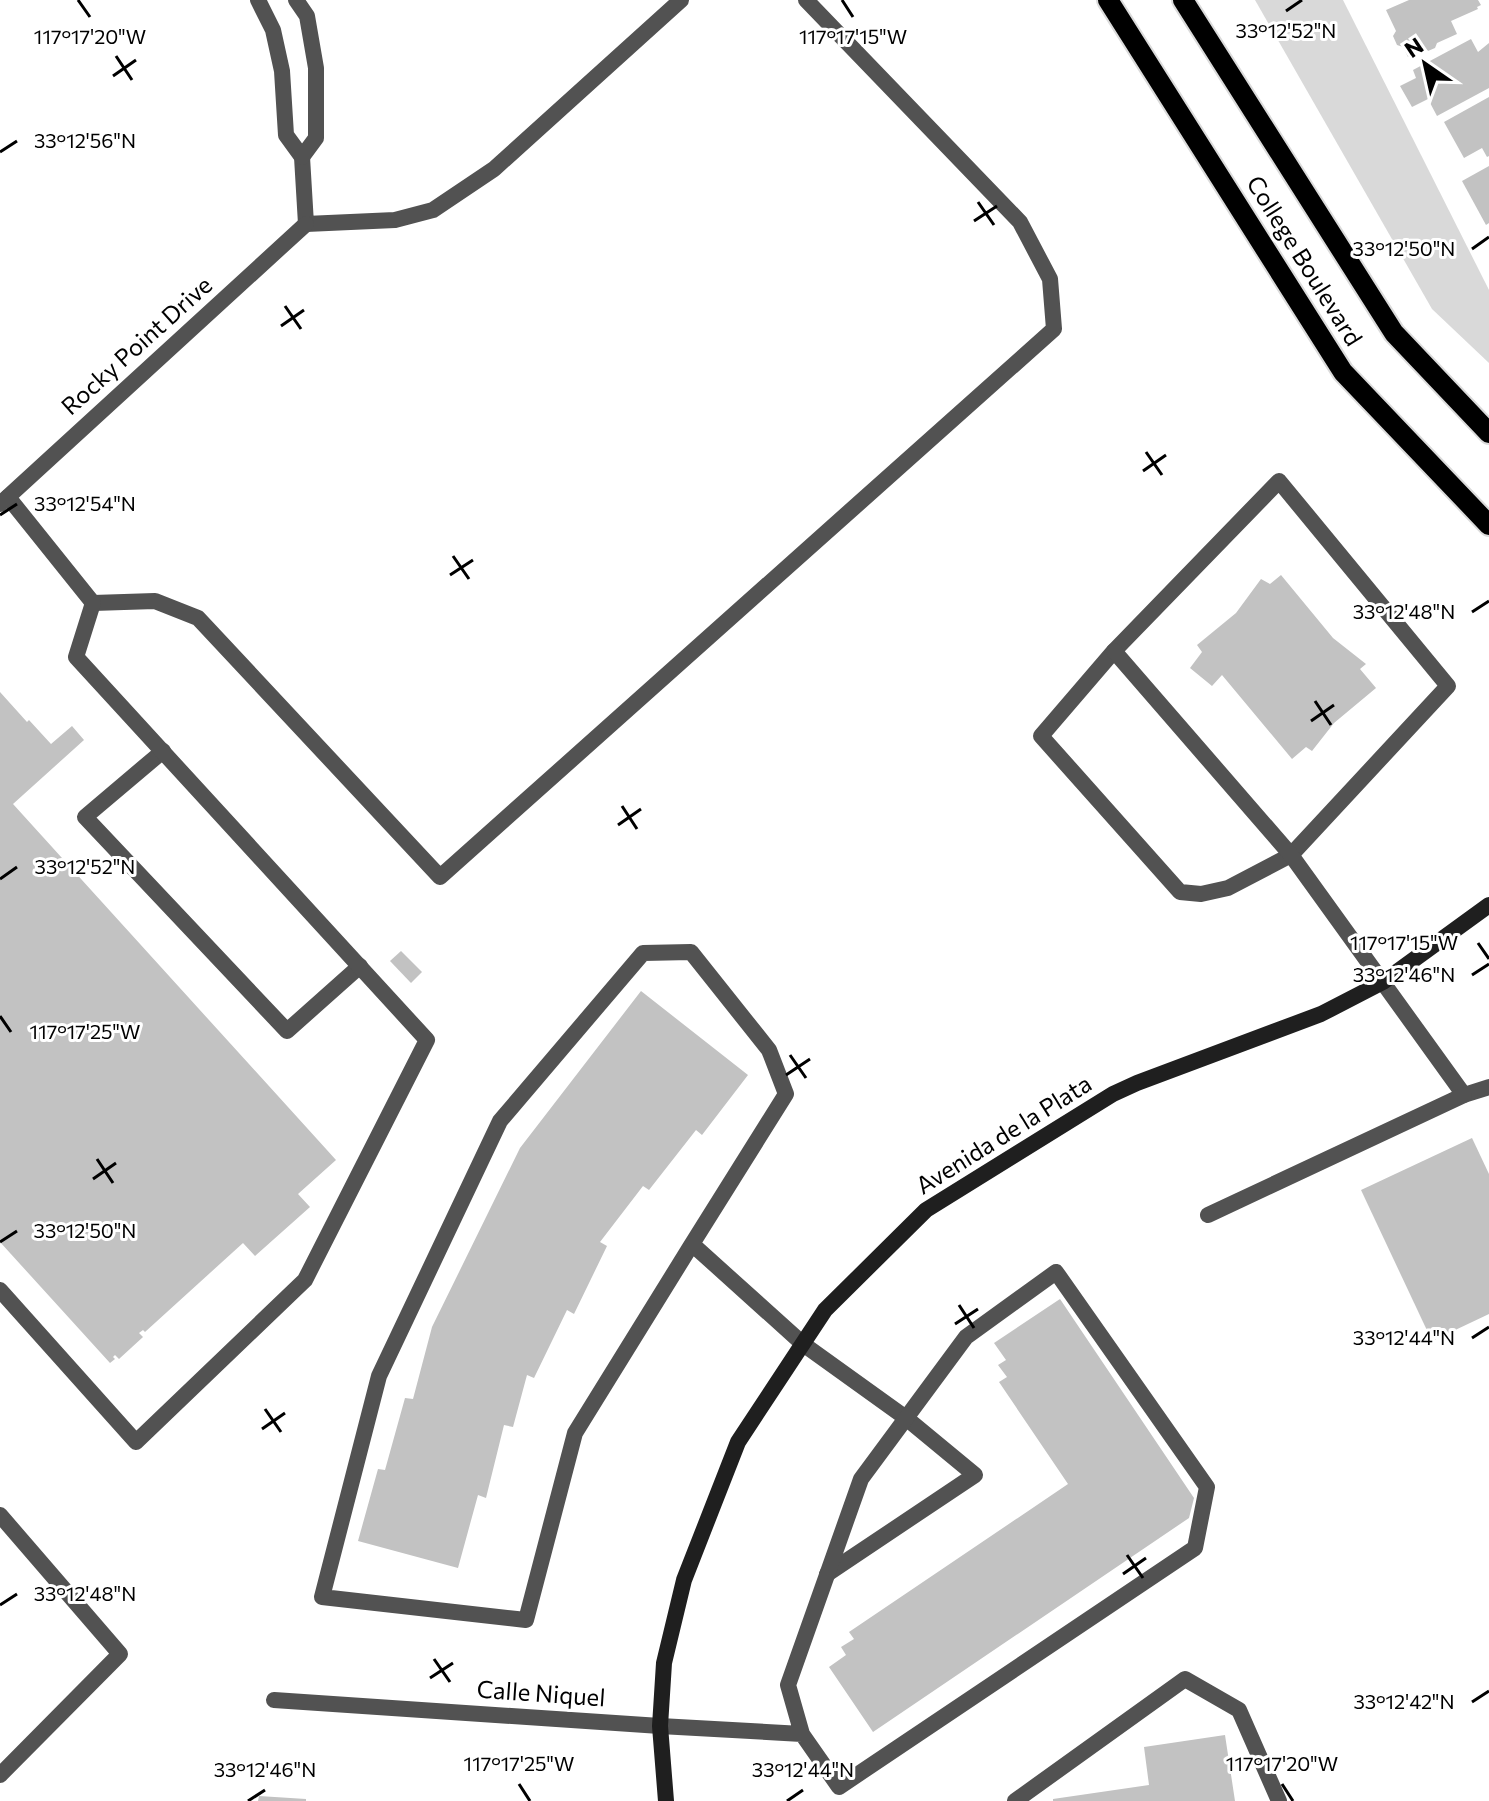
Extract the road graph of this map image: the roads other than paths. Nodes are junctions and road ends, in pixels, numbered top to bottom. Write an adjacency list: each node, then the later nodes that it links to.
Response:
1 (258, 0): 7 (street)
2 (296, 0): 7 (street)
3 (681, 0): 8 (street)
4 (806, 0): 12 (street)
5 (1108, 0): 11 (main road, College Boulevard)
6 (1183, 0): 9 (main road, College Boulevard)
7 (302, 157): 8 (street)
8 (306, 224): 10 (street, Rocky Point Drive)
9 (1489, 433)
10 (3, 496): 12 (street)
11 (1489, 525)
12 (93, 603): 14 (street)
13 (1114, 651): 15 (street); 15 (street); 15 (street)
14 (163, 751): 17 (street); 17 (street)
15 (1291, 855): 18 (street)
16 (1489, 905): 18 (street, Avenida de la Plata)
17 (360, 966): 23 (street)
18 (1383, 982): 20 (street); 24 (street, Avenida de la Plata)
19 (1489, 1087): 20 (street)
20 (1464, 1095): 21 (street)
21 (1208, 1215)
22 (692, 1244): 22 (street); 24 (street)
23 (0, 1290)
24 (803, 1344): 25 (street); 29 (street, Avenida de la Plata)
25 (906, 1418): 27 (street); 27 (street); 30 (street)
26 (0, 1515): 31 (street)
27 (827, 1574): 30 (street)
28 (274, 1700): 29 (street, Calle Niquel)
29 (660, 1726): 30 (street, Calle Niquel); 32 (street, Avenida de la Plata)
30 (802, 1734)
31 (0, 1775)
32 (666, 1801)
33 (1015, 1801): 34 (street)
34 (1279, 1801)

